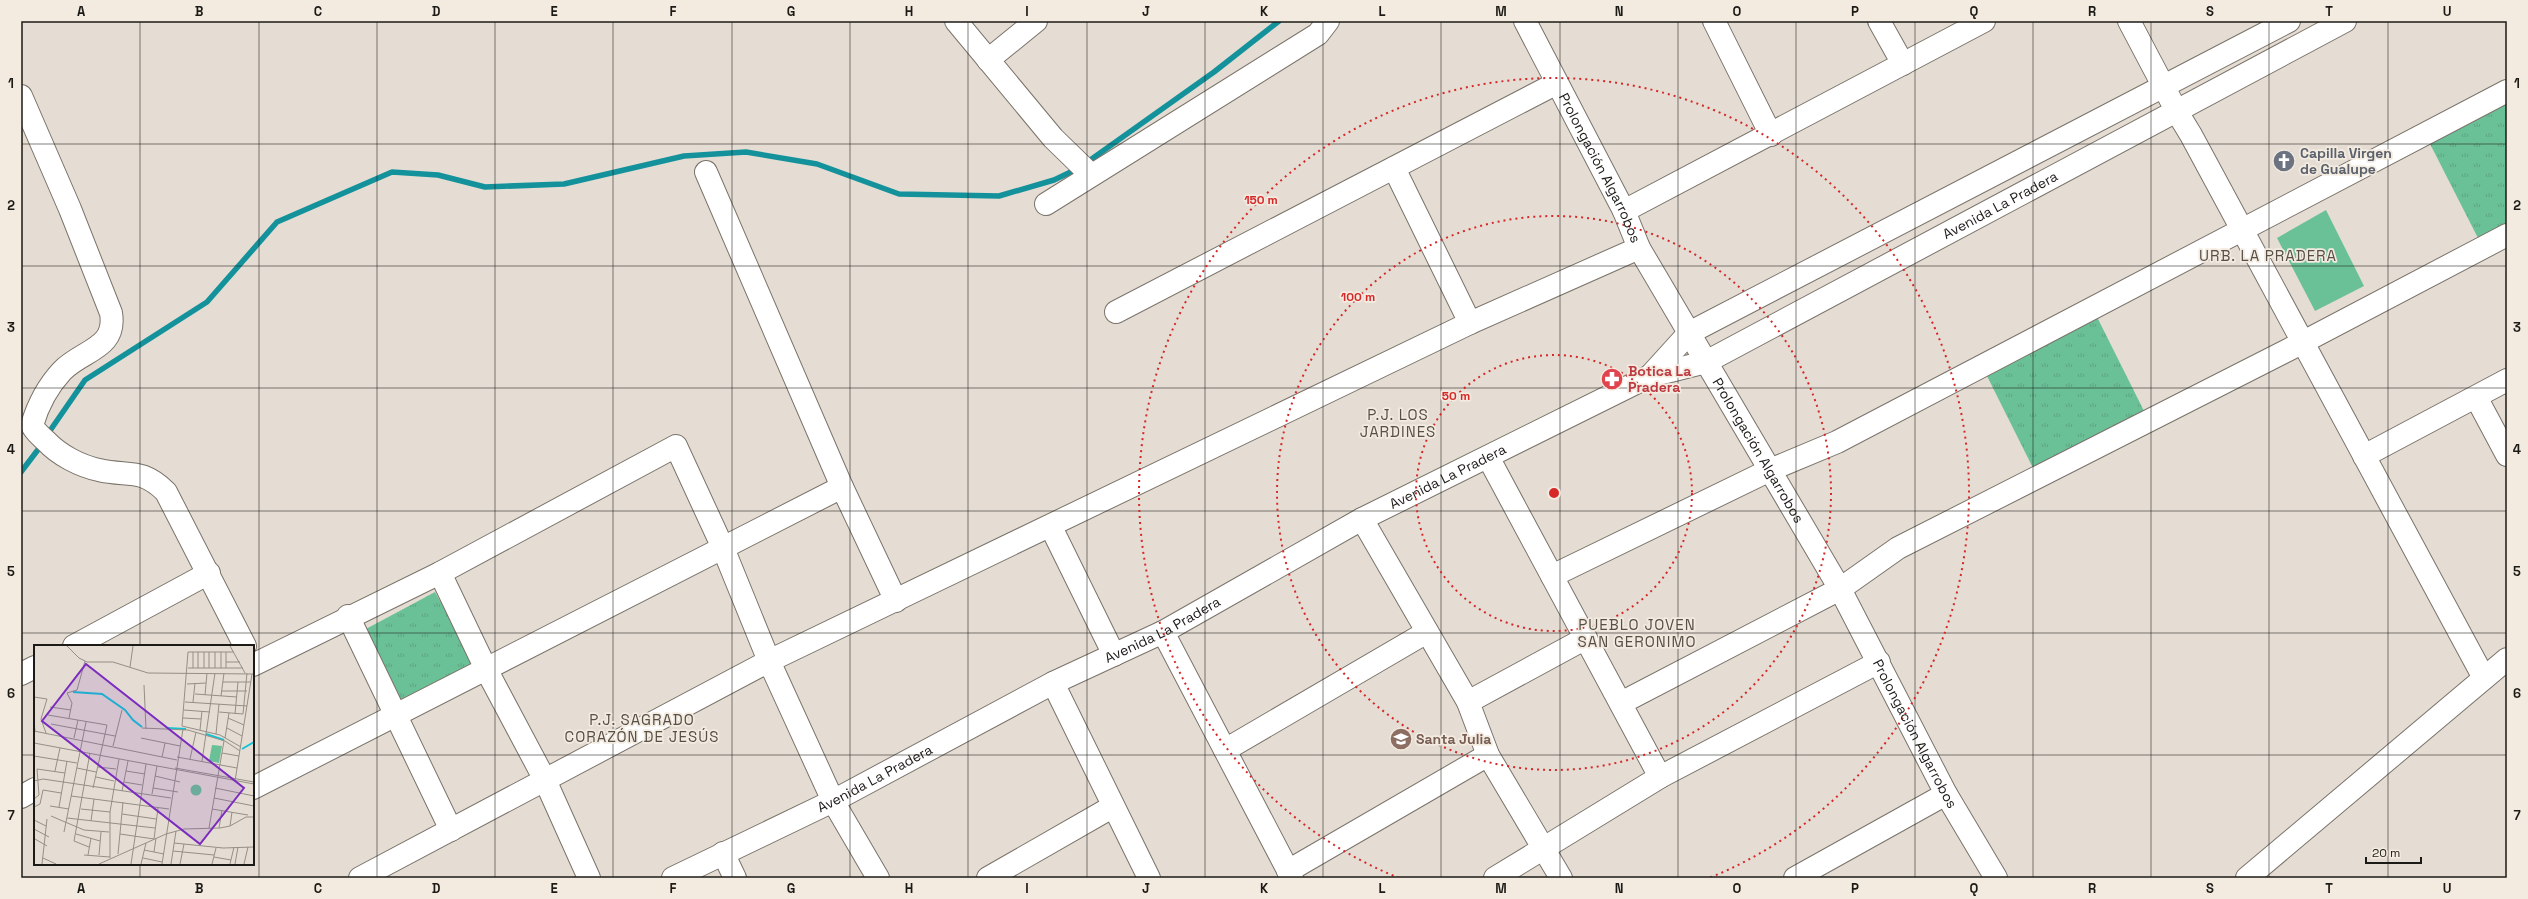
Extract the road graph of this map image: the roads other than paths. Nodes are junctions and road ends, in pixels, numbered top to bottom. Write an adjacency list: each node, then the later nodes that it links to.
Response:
1 (956, 21): 11 (street)
2 (1036, 21): 11 (street)
3 (1328, 21): 20 (street)
4 (1525, 21): 13 (street, Prolongación Algarrobos)
5 (1714, 21): 18 (street)
6 (1879, 21): 12 (street)
7 (1984, 21): 12 (street)
8 (2130, 21): 14 (street)
9 (2289, 21): 14 (street, Avenida La Pradera)
10 (2345, 21): 17 (street, Avenida La Pradera)
11 (988, 60): 20 (street)
12 (1903, 64): 18 (street)
13 (1557, 82): 19 (street); 23 (street, Prolongación Algarrobos)
14 (2163, 87): 17 (street); 29 (street, Avenida La Pradera)
15 (2507, 91): 24 (street)
16 (21, 96): 44 (street)
17 (2177, 112): 24 (street); 31 (street, Avenida La Pradera)
18 (1771, 135): 23 (street)
19 (1394, 168): 27 (street); 28 (street)
20 (1085, 169): 22 (street)
21 (706, 172): 39 (street)
22 (1046, 204)
23 (1624, 211): 26 (street, Prolongación Algarrobos)
24 (2241, 230): 30 (street); 38 (street)
25 (2507, 235): 30 (street)
26 (1639, 248): 28 (street); 29 (street, Prolongación Algarrobos)
27 (1116, 312)
28 (1470, 323): 41 (street)
29 (1689, 333): 31 (street, Prolongación Algarrobos); 32 (street, Avenida La Pradera)
30 (2302, 342): 36 (street); 46 (street)
31 (1706, 362): 32 (street, Avenida La Pradera); 38 (street, Prolongación Algarrobos)
32 (1650, 376): 37 (street, Avenida La Pradera)
33 (2507, 380): 34 (street)
34 (2476, 397): 35 (street); 36 (street)
35 (2507, 455)
36 (2364, 456): 62 (street)
37 (1488, 457): 40 (street, Avenida La Pradera); 45 (street)
38 (1770, 470): 45 (street); 46 (street, Prolongación Algarrobos)
39 (842, 487): 42 (street); 47 (street)
40 (1362, 519): 49 (street, Avenida La Pradera); 50 (street)
41 (1050, 527): 47 (street); 54 (street)
42 (723, 548): 43 (street); 57 (street); 60 (street)
43 (440, 572): 48 (street); 60 (street)
44 (209, 573): 52 (street); 53 (street)
45 (1552, 576): 51 (street)
46 (1840, 589): 58 (street, Prolongación Algarrobos); 65 (street)
47 (896, 601): 57 (street)
48 (348, 616): 55 (street); 66 (street)
49 (1163, 632): 54 (street, Avenida La Pradera); 67 (street)
50 (1427, 632): 64 (street); 67 (street)
51 (1586, 638): 64 (street); 65 (street)
52 (76, 645)
53 (244, 645)
54 (1114, 655): 63 (street, Avenida La Pradera)
55 (254, 658)
56 (2507, 659): 62 (street)
57 (769, 661): 70 (street); 75 (street)
58 (1879, 662): 69 (street); 73 (street, Prolongación Algarrobos)
59 (34, 668): 61 (street)
60 (486, 669): 66 (street); 70 (street)
61 (21, 674)
62 (2484, 678): 93 (street)
63 (1053, 683): 75 (street, Avenida La Pradera); 76 (street)
64 (1468, 702): 68 (street)
65 (1621, 703): 69 (street)
66 (396, 715): 71 (street); 77 (street)
67 (1225, 750): 81 (street)
68 (1488, 755): 78 (street); 81 (street)
69 (1660, 777): 78 (street)
70 (545, 780): 77 (street); 83 (street)
71 (254, 787)
72 (34, 790): 74 (street)
73 (1946, 794): 80 (street); 92 (street, Prolongación Algarrobos)
74 (21, 797)
75 (833, 801): 79 (street, Avenida La Pradera); 86 (street)
76 (1112, 806): 87 (street); 88 (street)
77 (451, 830): 82 (street)
78 (1543, 848): 89 (street); 90 (street)
79 (723, 853): 84 (street, Avenida La Pradera); 85 (street)
80 (1822, 872): 91 (street)
81 (1290, 875)
82 (360, 878)
83 (589, 878)
84 (672, 878)
85 (735, 878)
86 (878, 878)
87 (988, 878)
88 (1149, 878)
89 (1495, 878)
90 (1561, 878)
91 (1795, 878)
92 (1996, 878)
93 (2247, 878)

